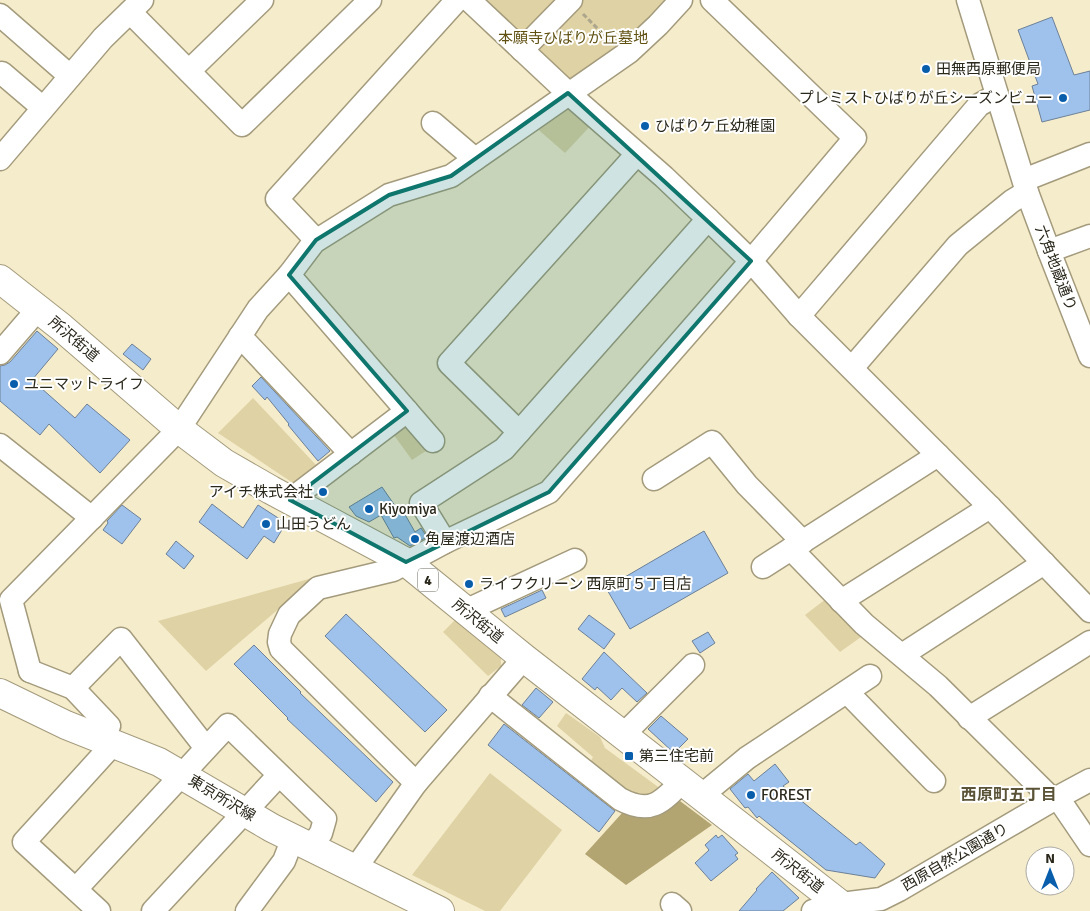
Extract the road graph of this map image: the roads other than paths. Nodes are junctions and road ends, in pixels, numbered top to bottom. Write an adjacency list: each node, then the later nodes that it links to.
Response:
1 (262, 0): 12 (street)
2 (370, 0): 12 (street)
3 (457, 0): 26 (street)
4 (469, 0): 11 (street)
5 (681, 0): 15 (street)
6 (712, 0): 28 (street)
7 (968, 0): 16 (street, 六角地蔵通り)
8 (570, 1): 11 (street)
9 (136, 6): 12 (street); 14 (street)
10 (0, 15): 14 (street)
11 (522, 50): 15 (street)
12 (189, 71)
13 (2, 73): 17 (street)
14 (70, 76): 17 (street)
15 (568, 93): 20 (street); 22 (street)
16 (997, 95): 23 (street, 六角地蔵通り); 32 (street)
17 (43, 108): 19 (street)
18 (432, 123): 22 (street)
19 (2, 153)
20 (638, 154): 24 (street); 40 (street)
21 (1090, 154): 23 (street)
22 (475, 159): 26 (street)
23 (1026, 186): 27 (street, 六角地蔵通り); 37 (street)
24 (708, 219): 28 (street); 40 (street)
25 (1090, 236): 27 (street)
26 (316, 240): 29 (street)
27 (1049, 251): 33 (street, 六角地蔵通り)
28 (751, 262): 32 (street); 49 (street)
29 (289, 275): 34 (street); 38 (street)
30 (0, 279): 31 (main road, 所沢街道 / 4)
31 (38, 309): 35 (street); 39 (main road, 所沢街道 / 4)
32 (799, 316): 37 (street)
33 (1083, 317): 36 (street, 六角地蔵通り)
34 (240, 336): 39 (street); 43 (street)
35 (0, 353)
36 (1090, 356)
37 (852, 368): 44 (street)
38 (407, 411): 41 (street); 43 (street)
39 (179, 429): 46 (main road, 所沢街道 / 4); 48 (street)
40 (519, 432): 49 (street)
41 (433, 441)
42 (3, 453): 48 (street)
43 (351, 454): 46 (street)
44 (938, 455): 47 (street); 50 (street)
45 (654, 479): 50 (street)
46 (290, 500): 52 (main road, 所沢街道 / 4)
47 (990, 507): 53 (street); 55 (street)
48 (92, 518): 62 (street)
49 (445, 542): 52 (street)
50 (797, 545): 54 (street); 55 (street)
51 (575, 560): 56 (street)
52 (406, 562): 56 (main road, 所沢街道 / 4); 76 (street)
53 (1044, 563): 57 (street); 59 (street)
54 (764, 567)
55 (842, 601): 59 (street)
56 (465, 611): 60 (main road, 所沢街道 / 4)
57 (1090, 612)
58 (1090, 642): 68 (street)
59 (902, 655): 68 (street)
60 (524, 658): 67 (street); 69 (main road, 所沢街道 / 4)
61 (693, 665): 69 (street)
62 (30, 671): 64 (street); 66 (street)
63 (870, 676): 65 (street)
64 (73, 688): 70 (street); 71 (street)
65 (847, 692): 75 (street); 77 (street)
66 (1, 695): 70 (main road, 東京所沢線)
67 (490, 696): 76 (street); 77 (street)
68 (969, 718): 78 (street)
69 (623, 735): 77 (main road, 所沢街道 / 4)
70 (108, 741): 72 (main road, 東京所沢線); 83 (street)
71 (206, 748): 72 (street); 73 (street)
72 (182, 774): 79 (main road, 東京所沢線); 83 (street)
73 (279, 775): 79 (street); 80 (street)
74 (1090, 780): 78 (street, 西原自然公園通り)
75 (934, 781)
76 (416, 783): 82 (street)
77 (692, 788): 84 (main road, 所沢街道 / 4)
78 (1055, 800): 81 (street); 84 (street, 西原自然公園通り)
79 (244, 812): 80 (main road, 東京所沢線); 86 (street)
80 (302, 842): 82 (main road, 東京所沢線); 87 (street)
81 (1090, 845)
82 (355, 869): 88 (main road, 東京所沢線)
83 (76, 889): 85 (street)
84 (845, 908): 89 (street, 西原自然公園通り)
85 (100, 911)
86 (153, 911)
87 (247, 911)
88 (440, 911)
89 (812, 911)

